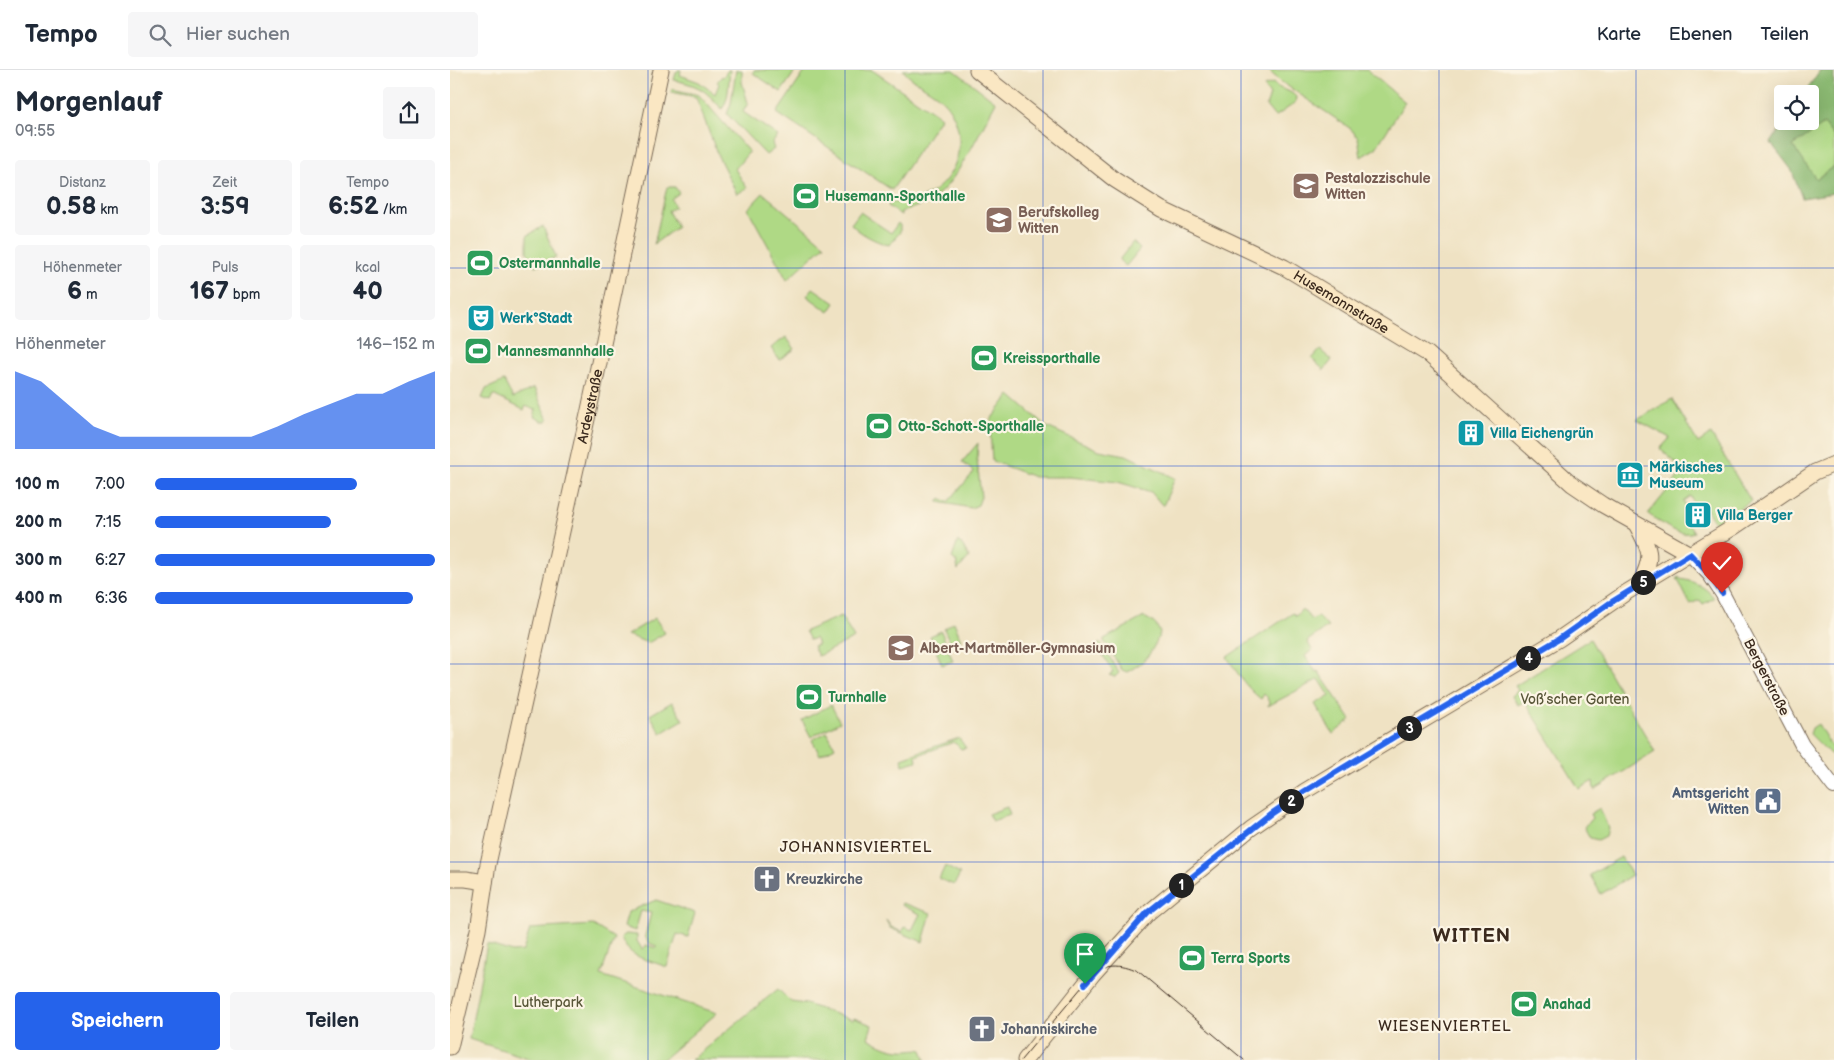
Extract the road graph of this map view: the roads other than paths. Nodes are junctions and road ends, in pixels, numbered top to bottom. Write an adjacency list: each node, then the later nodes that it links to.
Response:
1 (661, 70): 9 (main road, Ardeystraße)
2 (977, 70): 4 (main road, Husemannstraße)
3 (1834, 464): 5 (main road)
4 (1636, 524): 5 (main road, Husemannstraße); 6 (main road)
5 (1690, 554): 6 (main road); 7 (street, Bergerstraße)
6 (1639, 585): 11 (main road)
7 (1832, 781)
8 (450, 879): 9 (main road)
9 (485, 882): 10 (main road, Ardeystraße)
10 (450, 1047)
11 (1025, 1060)

